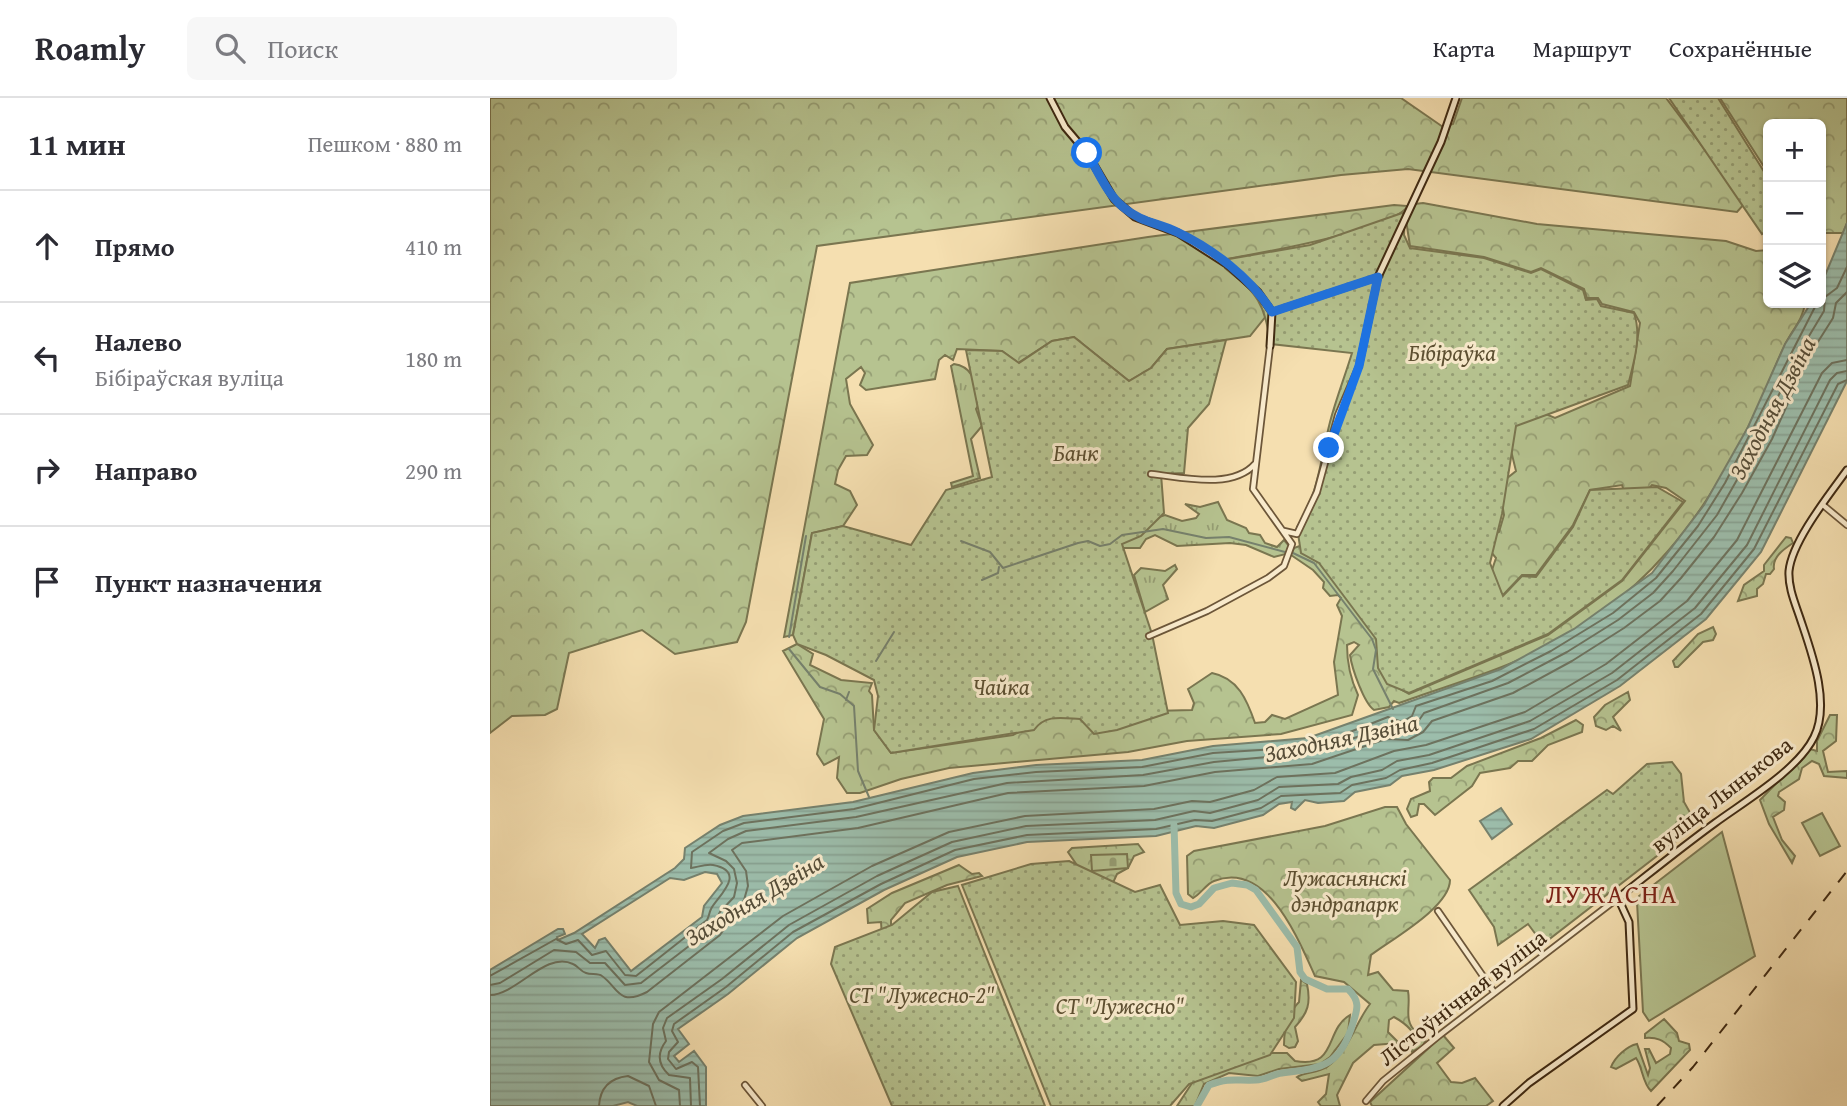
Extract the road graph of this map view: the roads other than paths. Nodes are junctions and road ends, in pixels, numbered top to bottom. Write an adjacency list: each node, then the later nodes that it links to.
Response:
1 (1050, 98): 4 (street)
2 (1456, 98): 3 (street)
3 (1378, 277): 4 (street); 12 (street)
4 (1272, 312): 5 (street)
5 (1270, 346): 6 (street)
6 (1255, 463): 8 (street); 11 (street)
7 (1847, 470): 9 (street, вуліца Лынькова)
8 (1151, 474)
9 (1823, 505): 10 (street); 15 (street, вуліца Лынькова)
10 (1847, 525)
11 (1284, 531): 12 (street); 13 (street)
12 (1297, 534): 13 (street)
13 (1292, 544): 14 (street)
14 (1149, 636)
15 (1618, 898): 17 (street, Лістоўнічная вуліца); 21 (street)
16 (1438, 911): 17 (street)
17 (1494, 992): 19 (street, Лістоўнічная вуліца)
18 (745, 1085): 20 (street)
19 (1366, 1101)
20 (762, 1106)
21 (1503, 1106)

